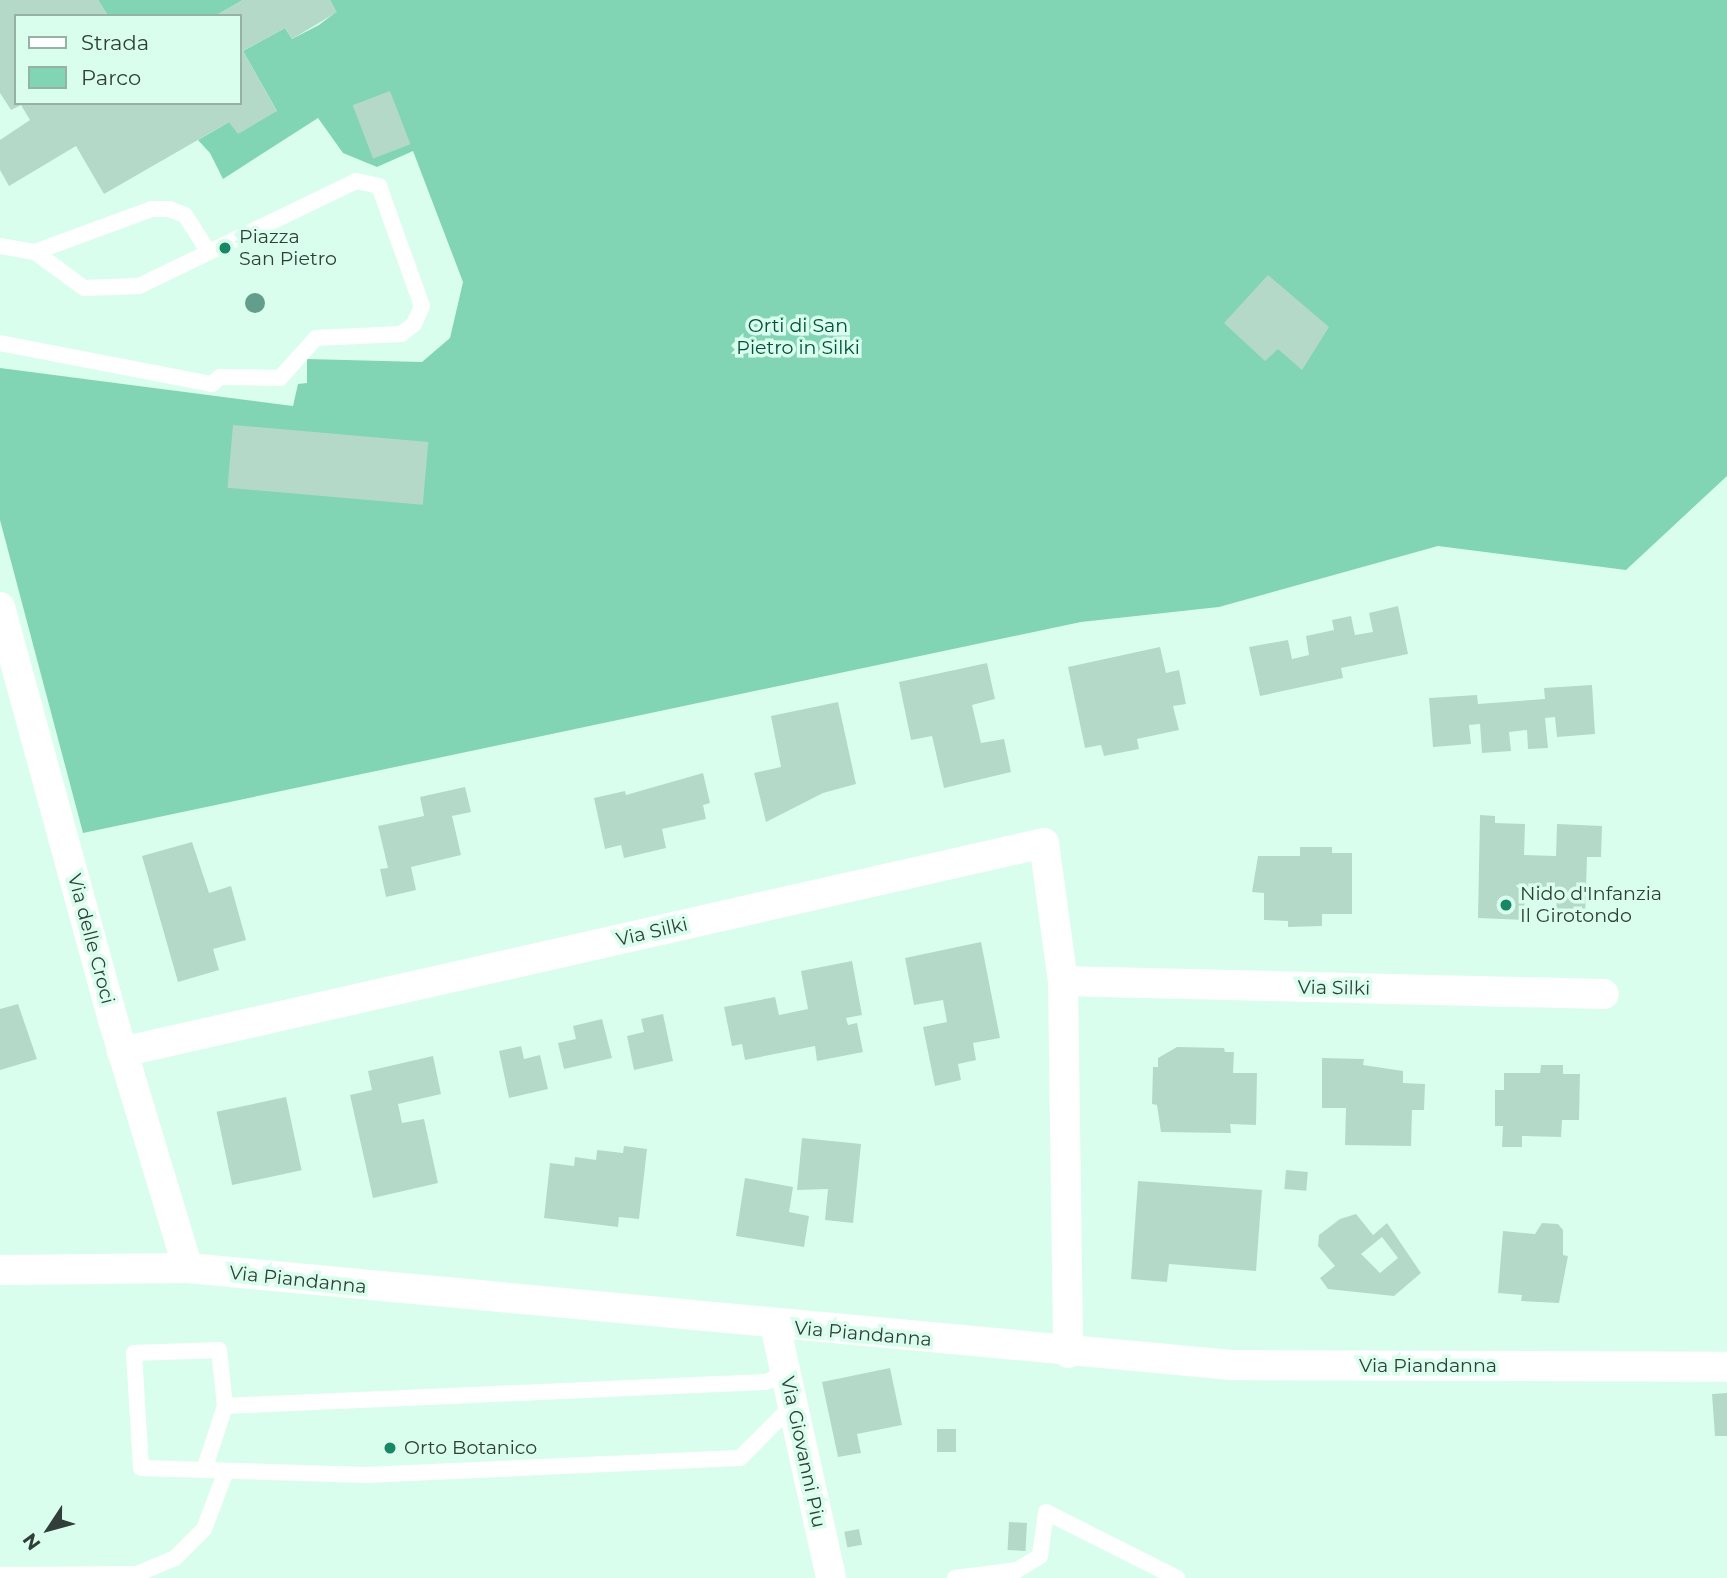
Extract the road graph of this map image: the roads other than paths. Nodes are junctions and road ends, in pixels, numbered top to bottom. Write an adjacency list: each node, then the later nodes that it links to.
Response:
1 (0, 246): 3 (lane)
2 (208, 251): 3 (lane); 3 (lane); 4 (lane)
3 (35, 252)
4 (0, 343)
5 (0, 607): 6 (street, Via delle Croci)
6 (6, 653): 9 (street, Via delle Croci)
7 (1063, 981): 8 (street, Via Silki); 9 (street, Via Silki); 13 (street, Via Silki)
8 (1604, 994)
9 (122, 1052): 10 (street, Via delle Croci)
10 (188, 1268): 11 (street, Via Piandanna); 12 (street, Via Piandanna)
11 (0, 1270)
12 (775, 1325): 13 (street, Via Piandanna); 15 (street, Via Giovanni Piu)
13 (1068, 1353): 14 (street, Via Piandanna)
14 (1727, 1367)
15 (786, 1373): 16 (street, Via Giovanni Piu); 17 (lane)
16 (793, 1405): 19 (lane); 21 (street, Via Giovanni Piu)
17 (225, 1406): 18 (lane); 18 (lane)
18 (204, 1470): 19 (lane)
19 (226, 1471): 20 (lane)
20 (0, 1575)
21 (831, 1578)
22 (955, 1578): 23 (lane)
23 (1177, 1578)

